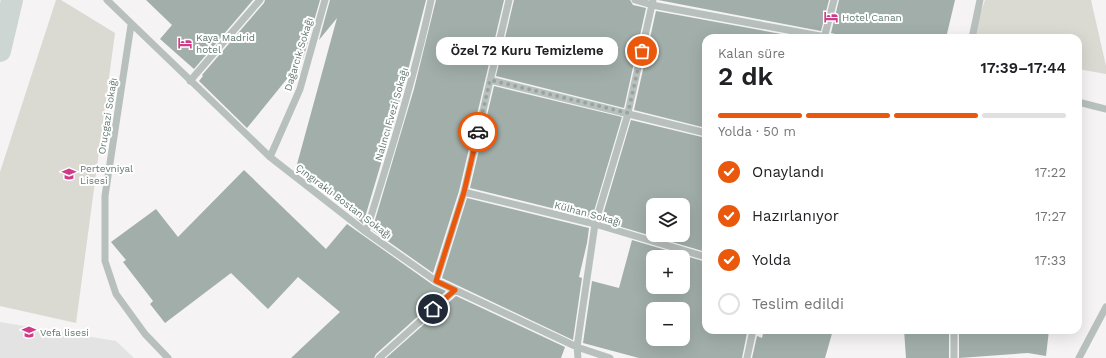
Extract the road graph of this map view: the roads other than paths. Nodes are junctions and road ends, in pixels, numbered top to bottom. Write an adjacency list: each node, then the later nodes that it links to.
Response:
1 (12, 0): 15 (main road)
2 (107, 0): 11 (street, Çıngıraklı Bostan Sokağı)
3 (260, 0): 17 (street)
4 (325, 0): 22 (street, Dağarcık Sokağı)
5 (431, 0): 25 (street, Nalıncı Fvezi Sokağı)
6 (509, 0): 16 (street)
7 (635, 0): 10 (street)
8 (834, 0): 13 (street)
9 (980, 0): 14 (street)
10 (652, 2): 12 (street); 20 (street)
11 (131, 25): 17 (street, Çıngıraklı Bostan Sokağı); 33 (street, Oruçgazi Sokağı)
12 (811, 34)
13 (827, 34)
14 (973, 34)
15 (0, 52)
16 (490, 80): 20 (street); 23 (street)
17 (190, 81): 22 (street, Çıngıraklı Bostan Sokağı)
18 (1082, 103): 19 (street)
19 (1106, 109)
20 (628, 113): 21 (street); 24 (street)
21 (702, 132)
22 (270, 157): 25 (street, Çıngıraklı Bostan Sokağı)
23 (464, 192): 24 (street, Külhan Sokağı); 27 (street)
24 (595, 224): 26 (street, Külhan Sokağı); 32 (street)
25 (366, 232): 27 (street, Çıngıraklı Bostan Sokağı)
26 (702, 256)
27 (436, 281): 28 (street, Çıngıraklı Bostan Sokağı)
28 (455, 290): 32 (street, Çıngıraklı Bostan Sokağı); 34 (street)
29 (1106, 307): 39 (street)
30 (753, 334): 37 (street)
31 (954, 334): 38 (street)
32 (577, 347): 35 (street); 36 (street, Çıngıraklı Bostan Sokağı)
33 (168, 358)
34 (379, 358)
35 (578, 358)
36 (610, 358)
37 (747, 358)
38 (954, 358)
39 (1079, 358)

